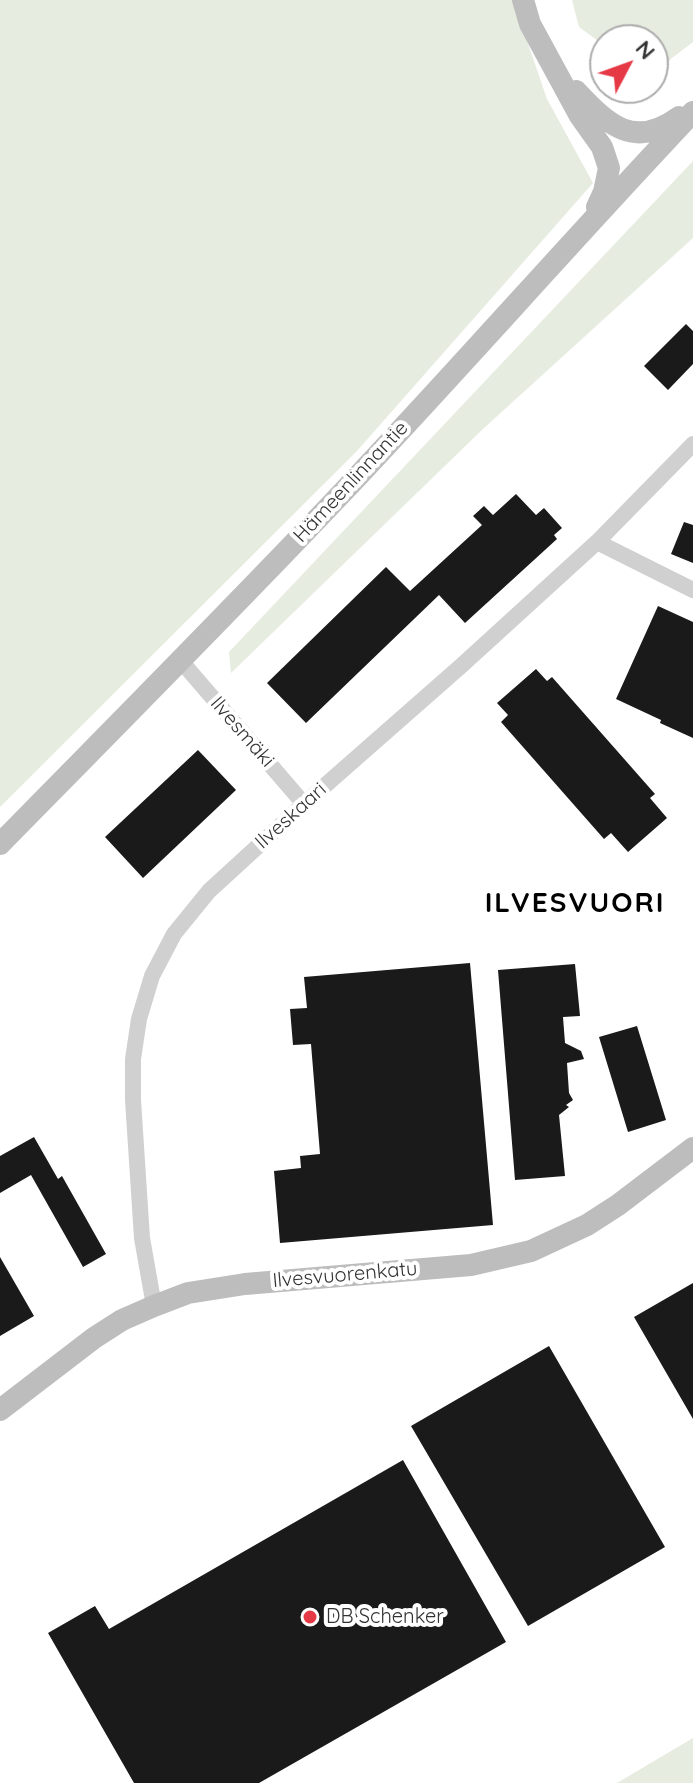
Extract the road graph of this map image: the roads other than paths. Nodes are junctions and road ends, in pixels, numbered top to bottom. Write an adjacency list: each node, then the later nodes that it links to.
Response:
1 (523, 0): 2 (main road)
2 (556, 70): 3 (main road); 4 (main road)
3 (693, 110): 4 (main road, Hämeenlinnantie)
4 (592, 220): 8 (main road, Hämeenlinnantie)
5 (693, 444): 6 (street, Ilveskaari)
6 (597, 542): 7 (street); 9 (street, Ilveskaari)
7 (693, 590)
8 (181, 661): 9 (street, Ilvesmäki); 10 (main road, Hämeenlinnantie)
9 (304, 804): 12 (street, Ilveskaari)
10 (0, 844)
11 (693, 1148): 12 (main road, Ilvesvuorenkatu)
12 (154, 1306): 13 (main road, Ilvesvuorenkatu)
13 (0, 1410)

